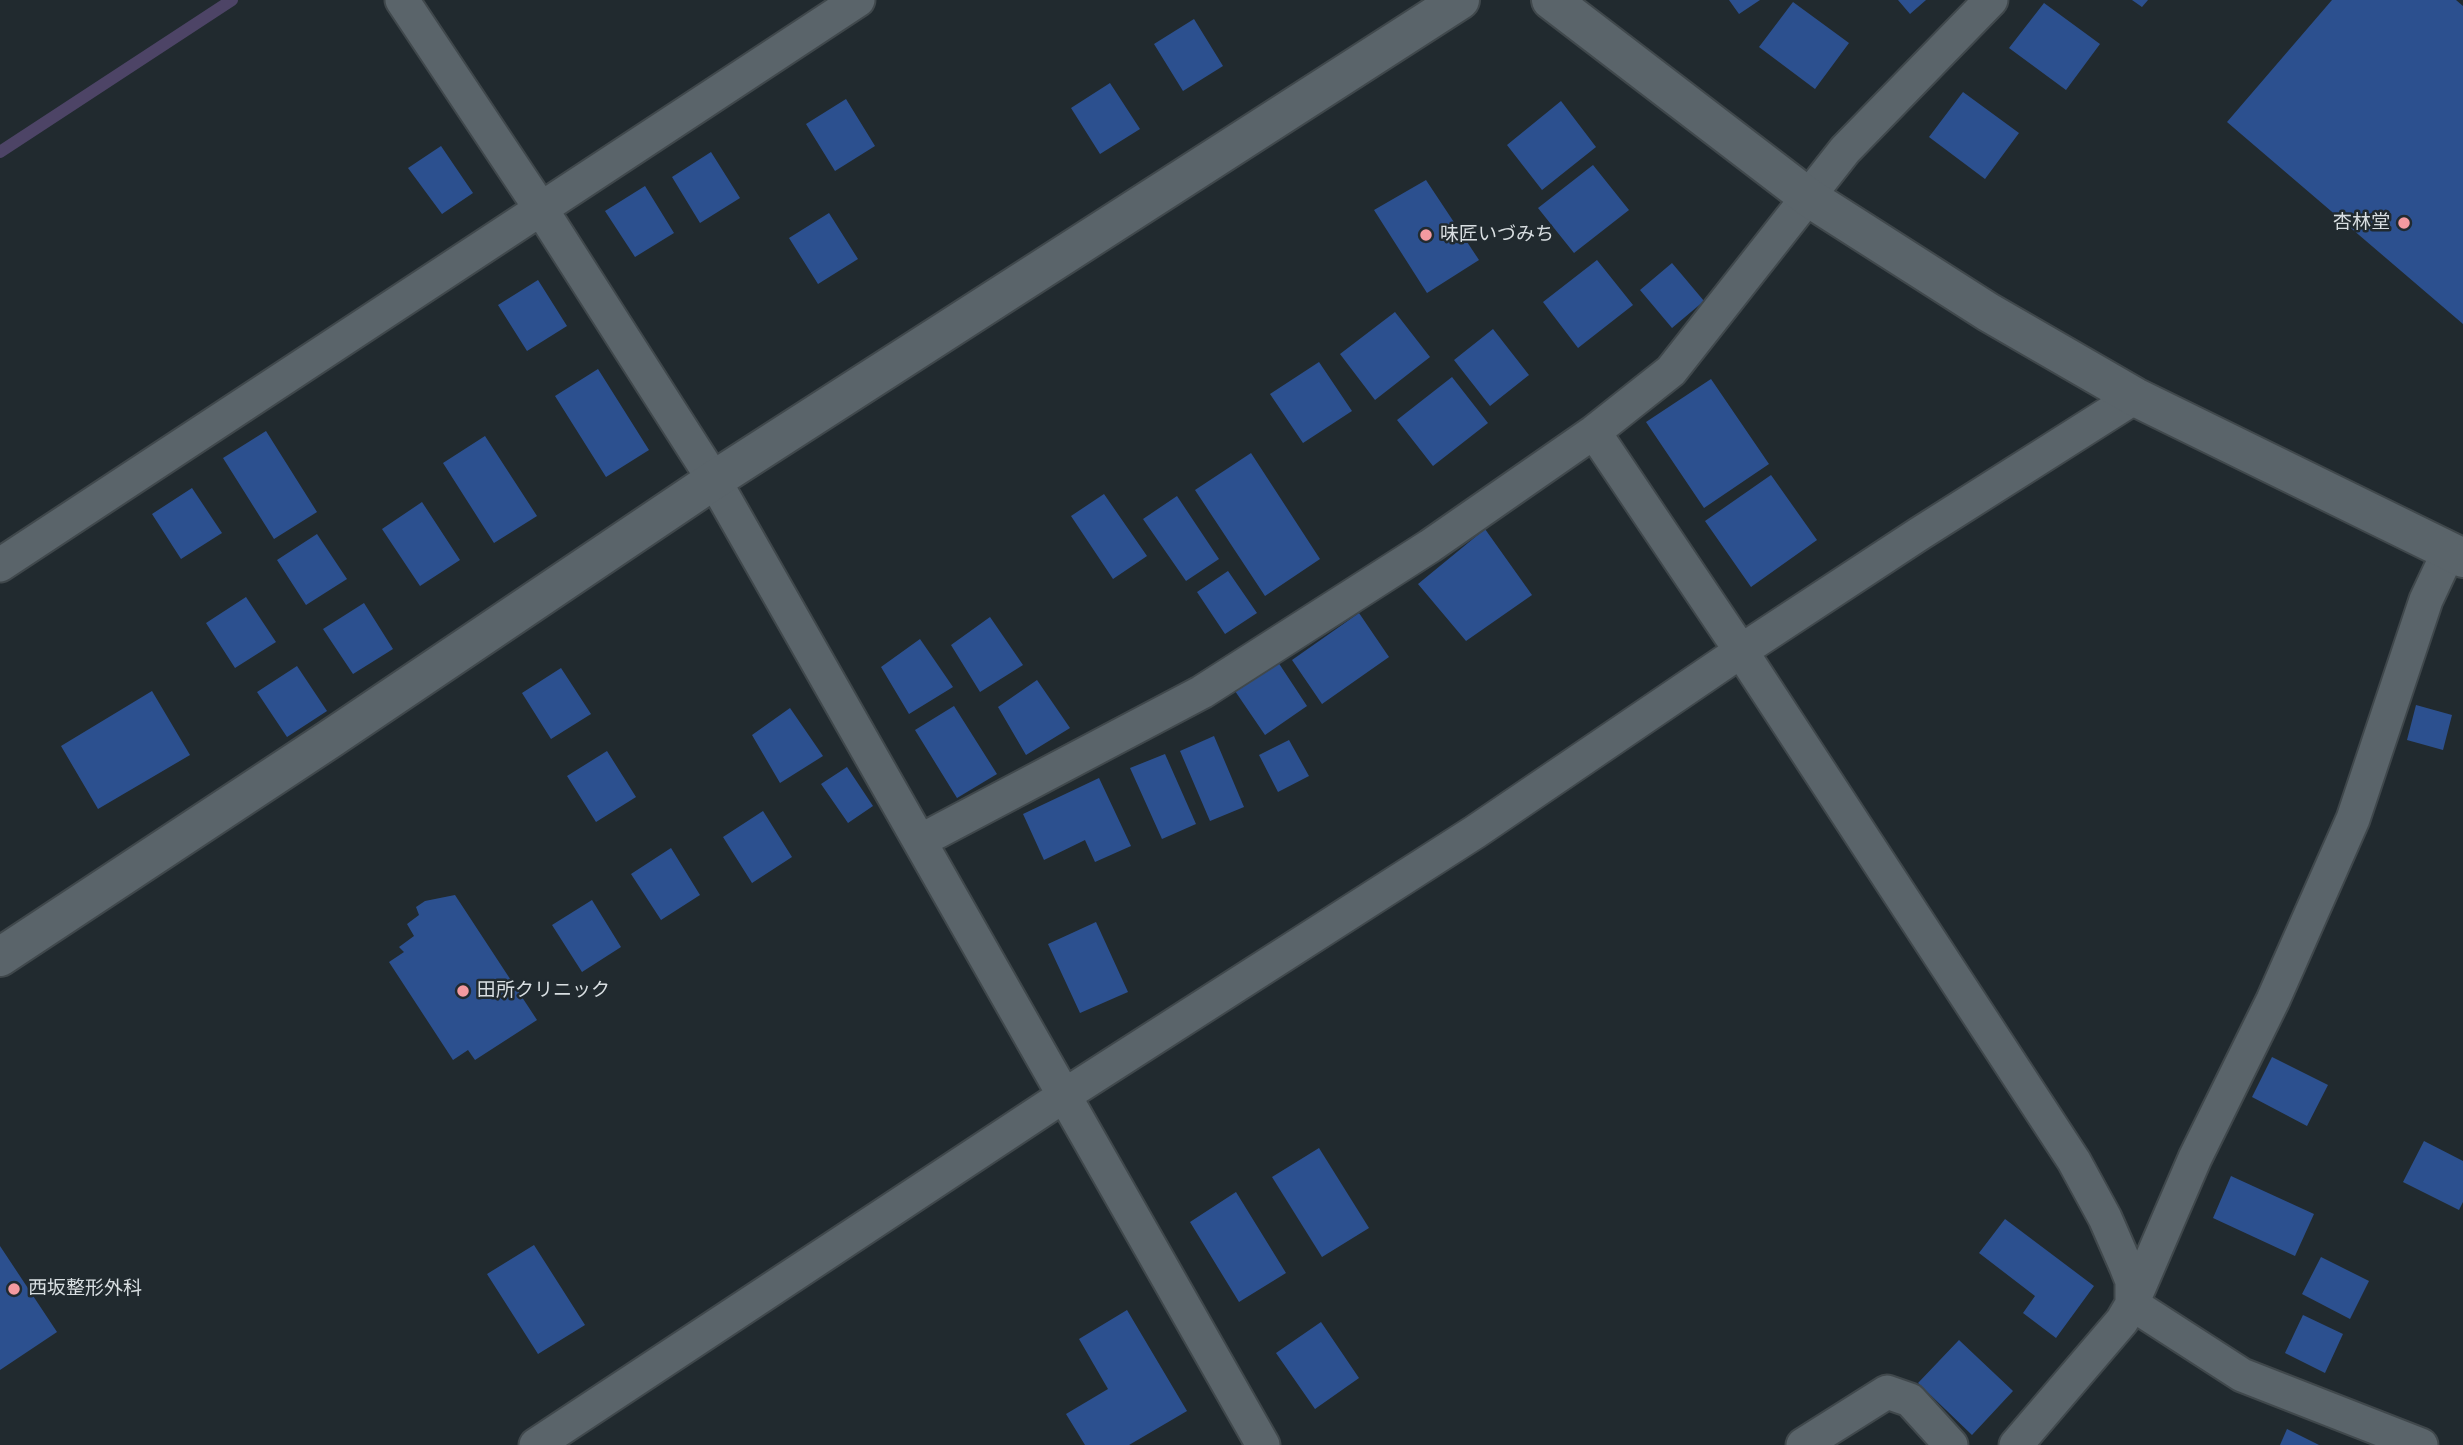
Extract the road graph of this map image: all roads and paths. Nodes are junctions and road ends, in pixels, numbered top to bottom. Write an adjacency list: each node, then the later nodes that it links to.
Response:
1 (402, 0): 7 (street)
2 (858, 0): 7 (street)
3 (1460, 0): 10 (street)
4 (1551, 0): 6 (street)
5 (1991, 0): 6 (street)
6 (1808, 197): 8 (street); 9 (street)
7 (541, 209): 10 (street); 12 (street)
8 (2135, 397): 11 (street); 13 (street)
9 (1594, 432): 13 (street); 14 (street)
10 (715, 481): 14 (street); 15 (street)
11 (2456, 555): 17 (street)
12 (0, 565)
13 (1741, 651): 16 (street); 17 (street)
14 (920, 841): 16 (street)
15 (0, 957)
16 (1065, 1095): 18 (street); 19 (street)
17 (2132, 1304): 22 (street); 23 (street)
18 (536, 1445)
19 (1263, 1445)
20 (1803, 1445): 21 (street)
21 (1951, 1445)
22 (2016, 1445)
23 (2421, 1445)

